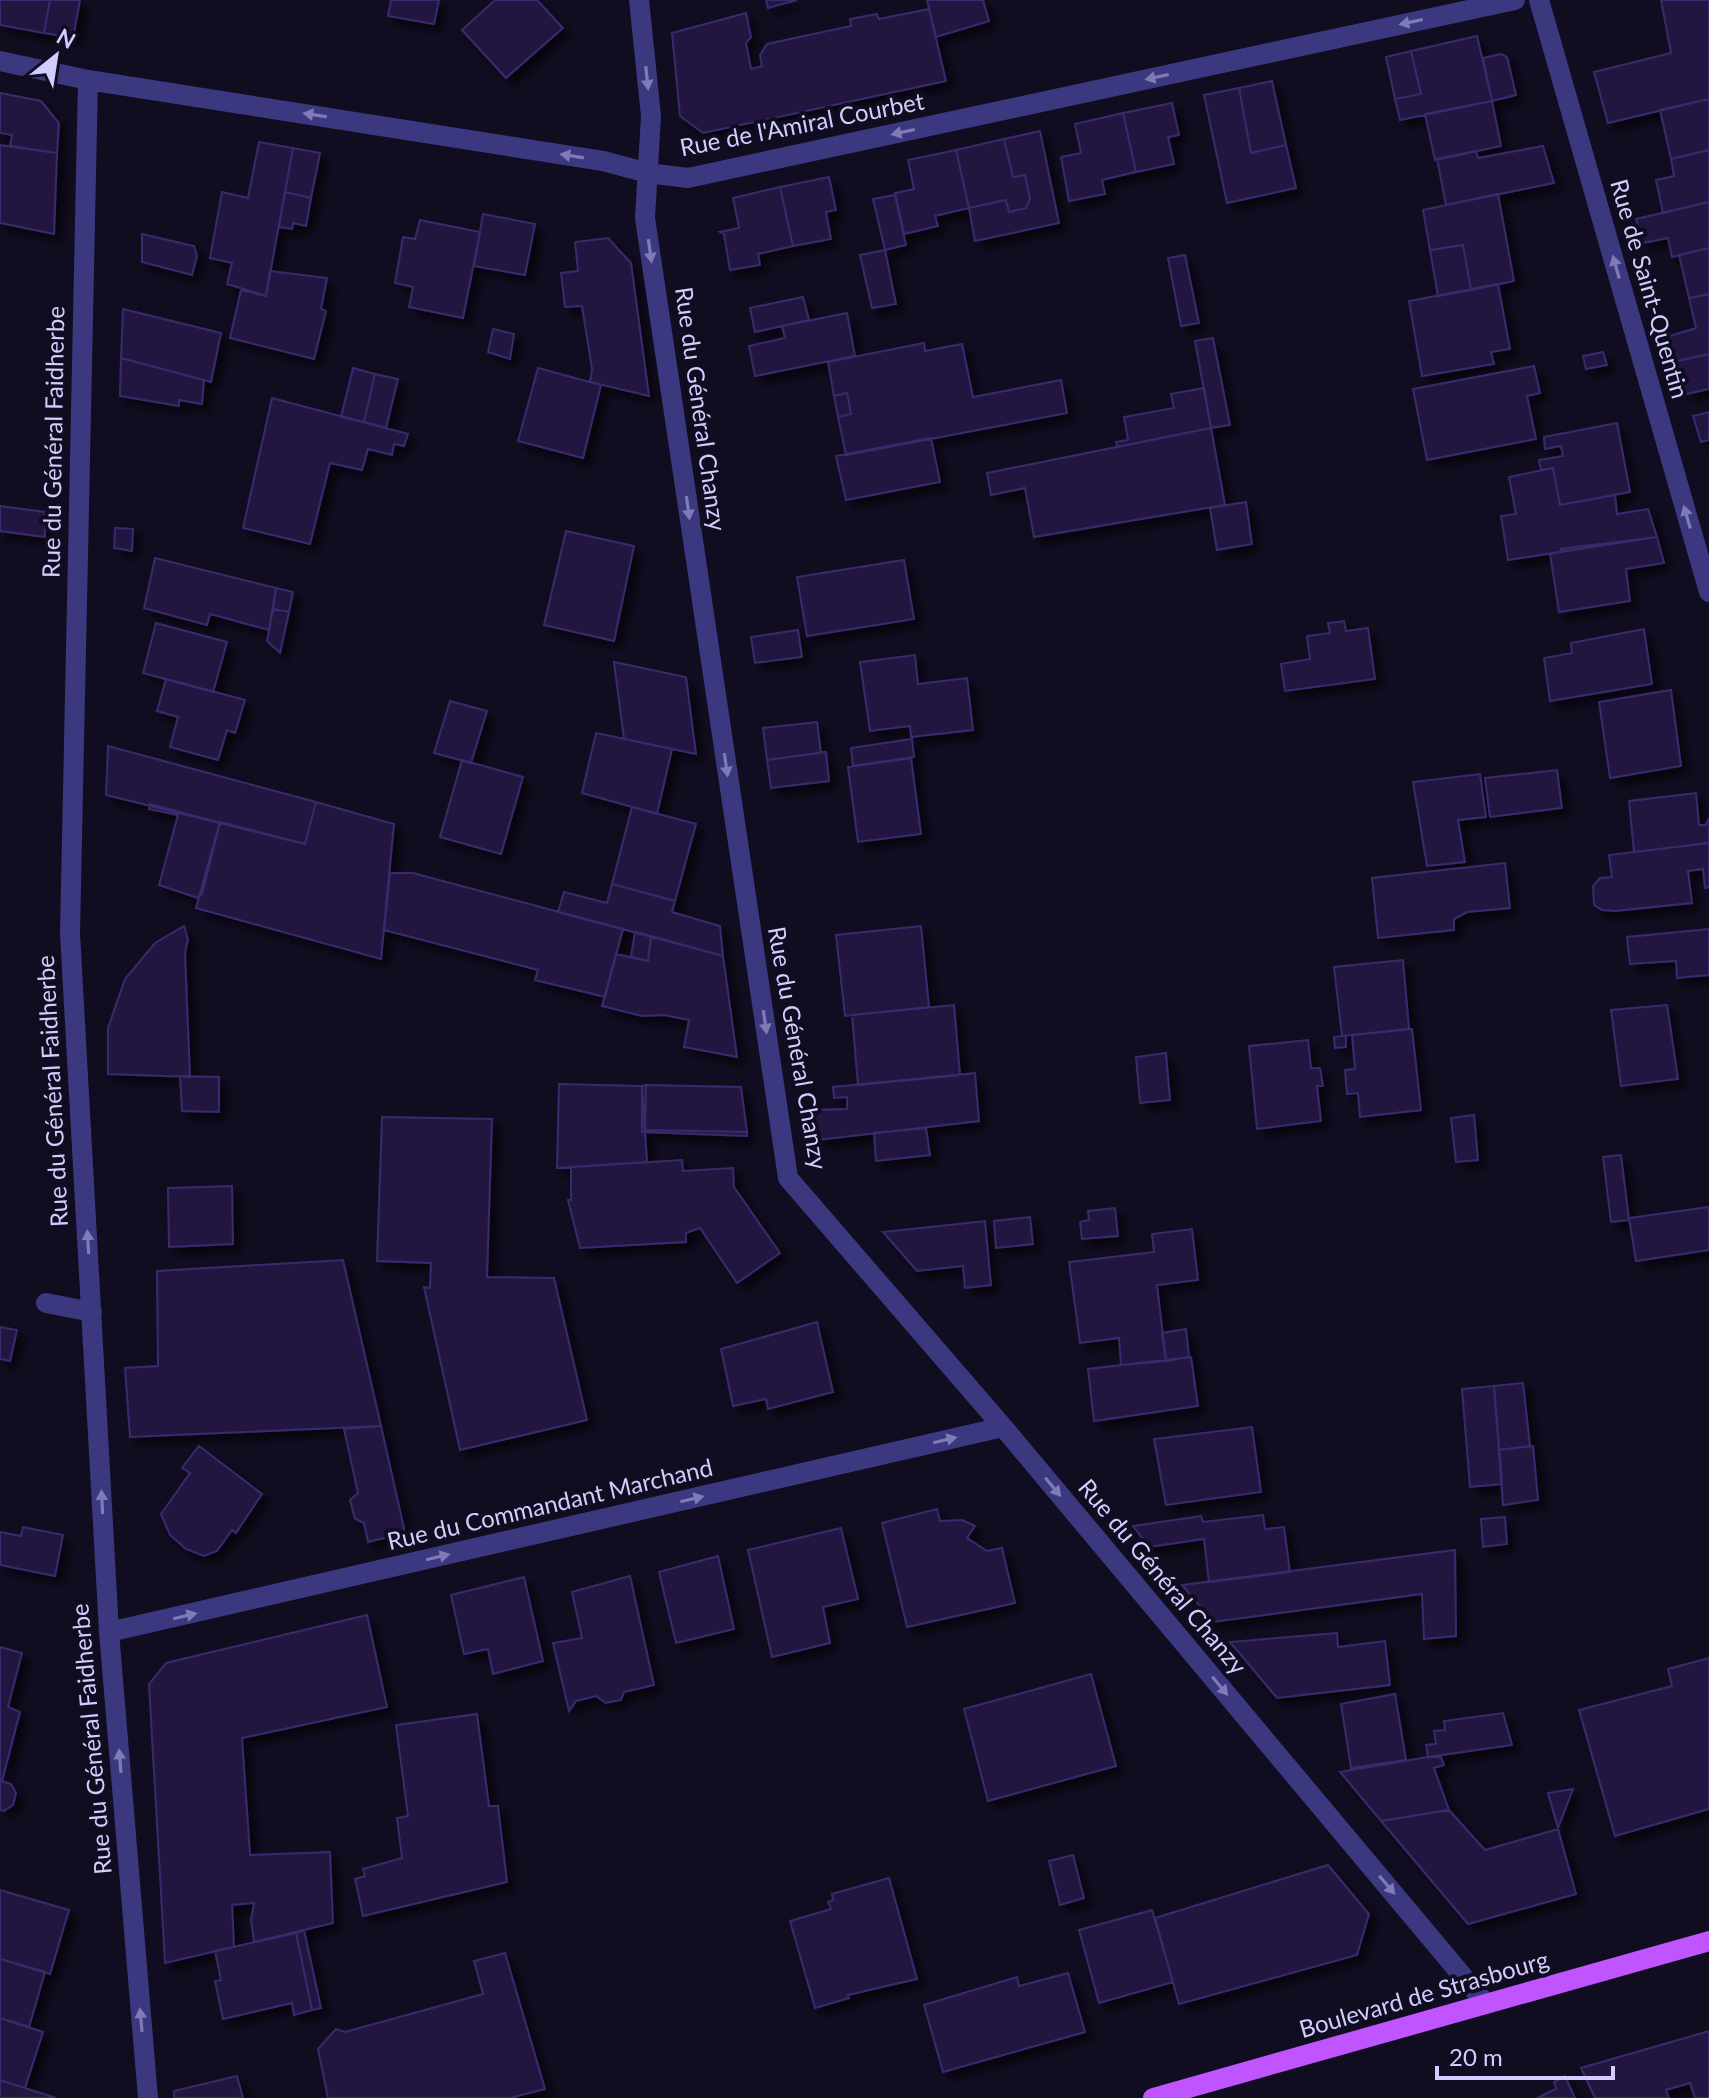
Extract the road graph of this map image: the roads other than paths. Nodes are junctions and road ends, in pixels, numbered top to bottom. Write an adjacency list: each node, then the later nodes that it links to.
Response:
1 (639, 0): 6 (street, Rue du Général Chanzy, one-way to 6)
2 (1515, 0): 6 (street, Rue de l'Amiral Courbet, one-way to 6)
3 (1539, 0): 7 (street, Rue de Saint-Quentin, one-way to 3)
4 (0, 61): 5 (street, Rue de l'Amiral Courbet)
5 (88, 80): 6 (street, Rue de l'Amiral Courbet, one-way to 5); 9 (street, Rue du Général Faidherbe, one-way to 5)
6 (648, 173): 10 (street, Rue du Général Chanzy, one-way to 10)
7 (1709, 592)
8 (46, 1303): 9 (street)
9 (92, 1312): 11 (street, Rue du Général Faidherbe, one-way to 9)
10 (1003, 1427): 11 (street, Rue du Commandant Marchand, one-way to 10); 13 (street, Rue du Général Chanzy, one-way to 13)
11 (109, 1632): 14 (street, Rue du Général Faidherbe, one-way to 11)
12 (1709, 1941): 13 (main road, Boulevard de Strasbourg)
13 (1486, 2004): 15 (main road, Boulevard de Strasbourg)
14 (148, 2098)
15 (1153, 2098)

